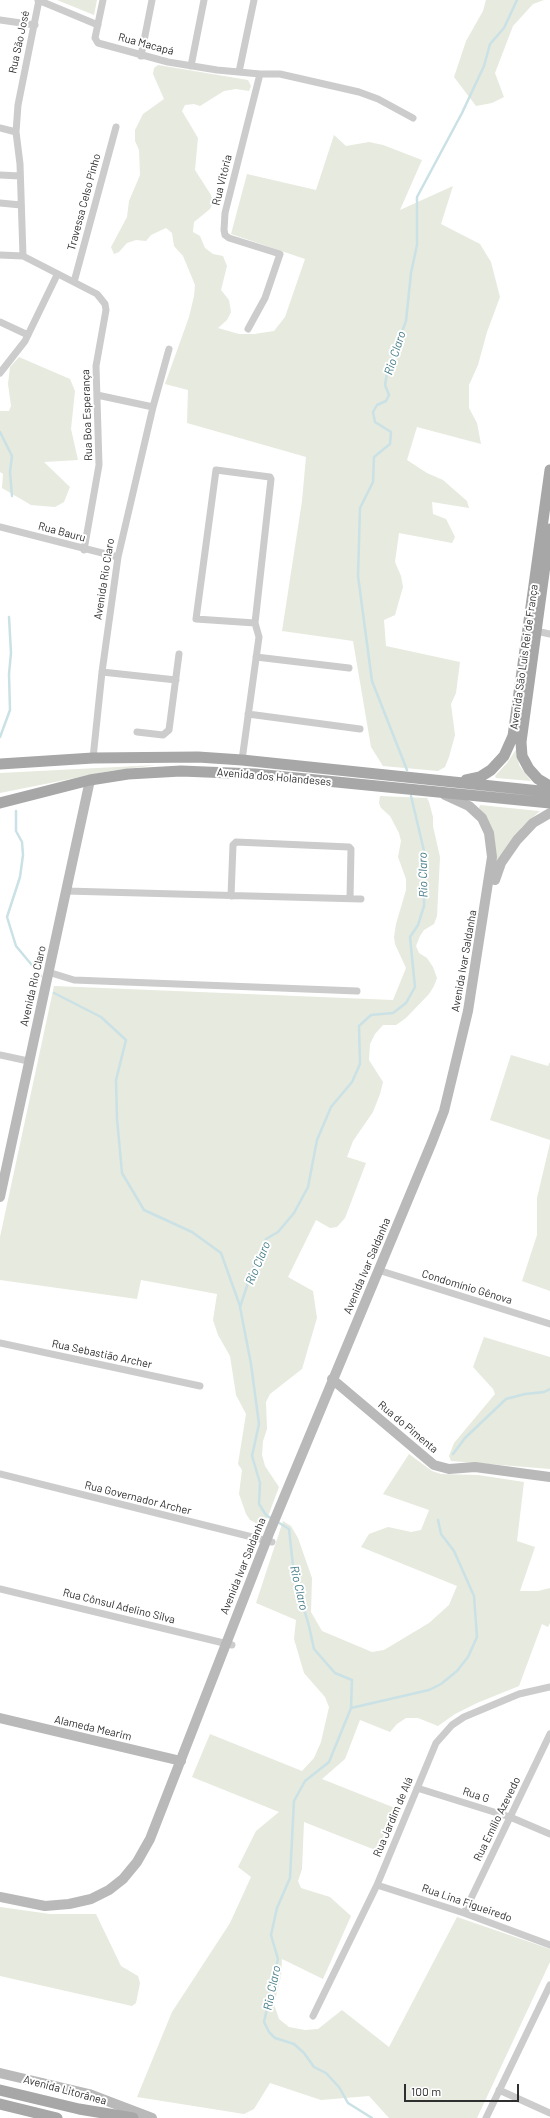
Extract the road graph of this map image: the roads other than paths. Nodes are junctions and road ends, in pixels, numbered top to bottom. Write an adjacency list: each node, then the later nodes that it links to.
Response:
1 (39, 0): 7 (street, Rua São José); 8 (street)
2 (103, 0): 8 (street)
3 (152, 0): 9 (street)
4 (204, 0): 10 (street)
5 (254, 0): 11 (street)
6 (0, 20): 7 (street)
7 (35, 24): 16 (street, Rua São José)
8 (98, 25): 9 (street, Rua Macapá)
9 (141, 56): 10 (street, Rua Macapá)
10 (191, 66): 11 (street)
11 (239, 72): 12 (street)
12 (260, 74): 13 (street); 26 (street, Rua Vitória)
13 (413, 118)
14 (116, 126): 24 (street, Travessa Celso Pinho)
15 (0, 128): 16 (street)
16 (16, 132): 18 (street, Rua São José)
17 (0, 175): 18 (street)
18 (20, 176): 20 (street, Rua São José)
19 (0, 203): 20 (street)
20 (21, 205): 22 (street, Rua São José)
21 (0, 256): 22 (street)
22 (23, 256): 23 (street, Rua Boa Esperança)
23 (57, 275): 24 (street, Rua Boa Esperança); 27 (street)
24 (74, 282): 30 (street, Rua Boa Esperança)
25 (0, 322): 27 (street)
26 (248, 329)
27 (28, 335): 29 (street)
28 (169, 349): 31 (street, Avenida Rio Claro)
29 (0, 373)
30 (97, 395): 31 (street); 35 (street, Rua Boa Esperança)
31 (153, 407): 36 (street, Avenida Rio Claro)
32 (550, 470): 51 (main road, Avenida São Luís Rei de França)
33 (0, 527): 35 (street, Rua Bauru)
34 (550, 529): 38 (main road, Avenida São Luís Rei de França)
35 (84, 550): 36 (street, Rua Bauru)
36 (118, 557): 43 (street, Avenida Rio Claro)
37 (255, 623): 37 (street); 41 (street)
38 (536, 631): 39 (street); 53 (main road, Avenida São Luís Rei de França)
39 (550, 634)
40 (179, 654): 44 (street)
41 (256, 657): 42 (street); 45 (street)
42 (349, 668)
43 (102, 672): 44 (street); 48 (street, Avenida Rio Claro)
44 (176, 680): 47 (street)
45 (248, 714): 46 (street); 49 (street)
46 (360, 729)
47 (137, 732)
48 (93, 758): 49 (main road, Avenida dos Holandeses); 50 (main road, Avenida dos Holandeses)
49 (242, 760): 51 (main road, Avenida dos Holandeses)
50 (0, 764)
51 (426, 779): 55 (main road, Avenida dos Holandeses)
52 (90, 780): 54 (main road, Avenida dos Holandeses); 56 (main road, Avenida dos Holandeses); 59 (main road, Avenida Rio Claro)
53 (550, 786)
54 (433, 791): 57 (main road, Avenida dos Holandeses); 68 (main road, Avenida Ivar Saldanha)
55 (550, 792)
56 (0, 802)
57 (550, 803)
58 (550, 813): 68 (main road, Avenida Ivar Saldanha)
59 (66, 891): 60 (street); 63 (main road, Avenida Rio Claro)
60 (231, 896): 61 (street); 61 (street)
61 (350, 898): 62 (street)
62 (361, 899)
63 (48, 972): 64 (street); 66 (main road, Avenida Rio Claro)
64 (357, 991)
65 (0, 1055): 66 (street)
66 (28, 1061): 67 (main road, Avenida Rio Claro)
67 (0, 1197)
68 (380, 1271): 69 (street, Condomínio Gênova); 71 (main road, Avenida Ivar Saldanha)
69 (550, 1324)
70 (0, 1343): 72 (street, Rua Sebastião Archer)
71 (334, 1381): 74 (main road, Rua do Pimenta); 75 (main road, Avenida Ivar Saldanha)
72 (200, 1386)
73 (0, 1474): 75 (street, Rua Governador Archer)
74 (550, 1477)
75 (269, 1541): 77 (main road, Avenida Ivar Saldanha)
76 (0, 1589): 77 (street, Rua Cônsul Adelino Silva)
77 (229, 1644): 81 (main road, Avenida Ivar Saldanha)
78 (550, 1687): 82 (street, Rua Jardim de Alá)
79 (0, 1718): 81 (main road, Alameda Mearim)
80 (550, 1734): 83 (street, Rua Emílio Azevedo)
81 (181, 1761): 86 (main road, Avenida Ivar Saldanha)
82 (417, 1788): 83 (street, Rua G); 85 (street, Rua Jardim de Alá)
83 (510, 1817): 84 (street, Rua G); 87 (street, Rua Emílio Azevedo)
84 (550, 1834)
85 (377, 1885): 87 (street, Rua Lina Figueiredo); 90 (street, Rua Jardim de Alá)
86 (0, 1897)
87 (464, 1913): 88 (street, Rua Lina Figueiredo)
88 (550, 1944)
89 (550, 1985): 93 (street)
90 (313, 2016)
91 (0, 2073): 98 (main road, Avenida Litorânea)
92 (0, 2090): 97 (main road, Avenida Litorânea)
93 (499, 2090): 95 (street); 99 (street)
94 (0, 2104): 96 (main road)
95 (550, 2113)
96 (57, 2118)
97 (133, 2118)
98 (152, 2118)
99 (486, 2118)

